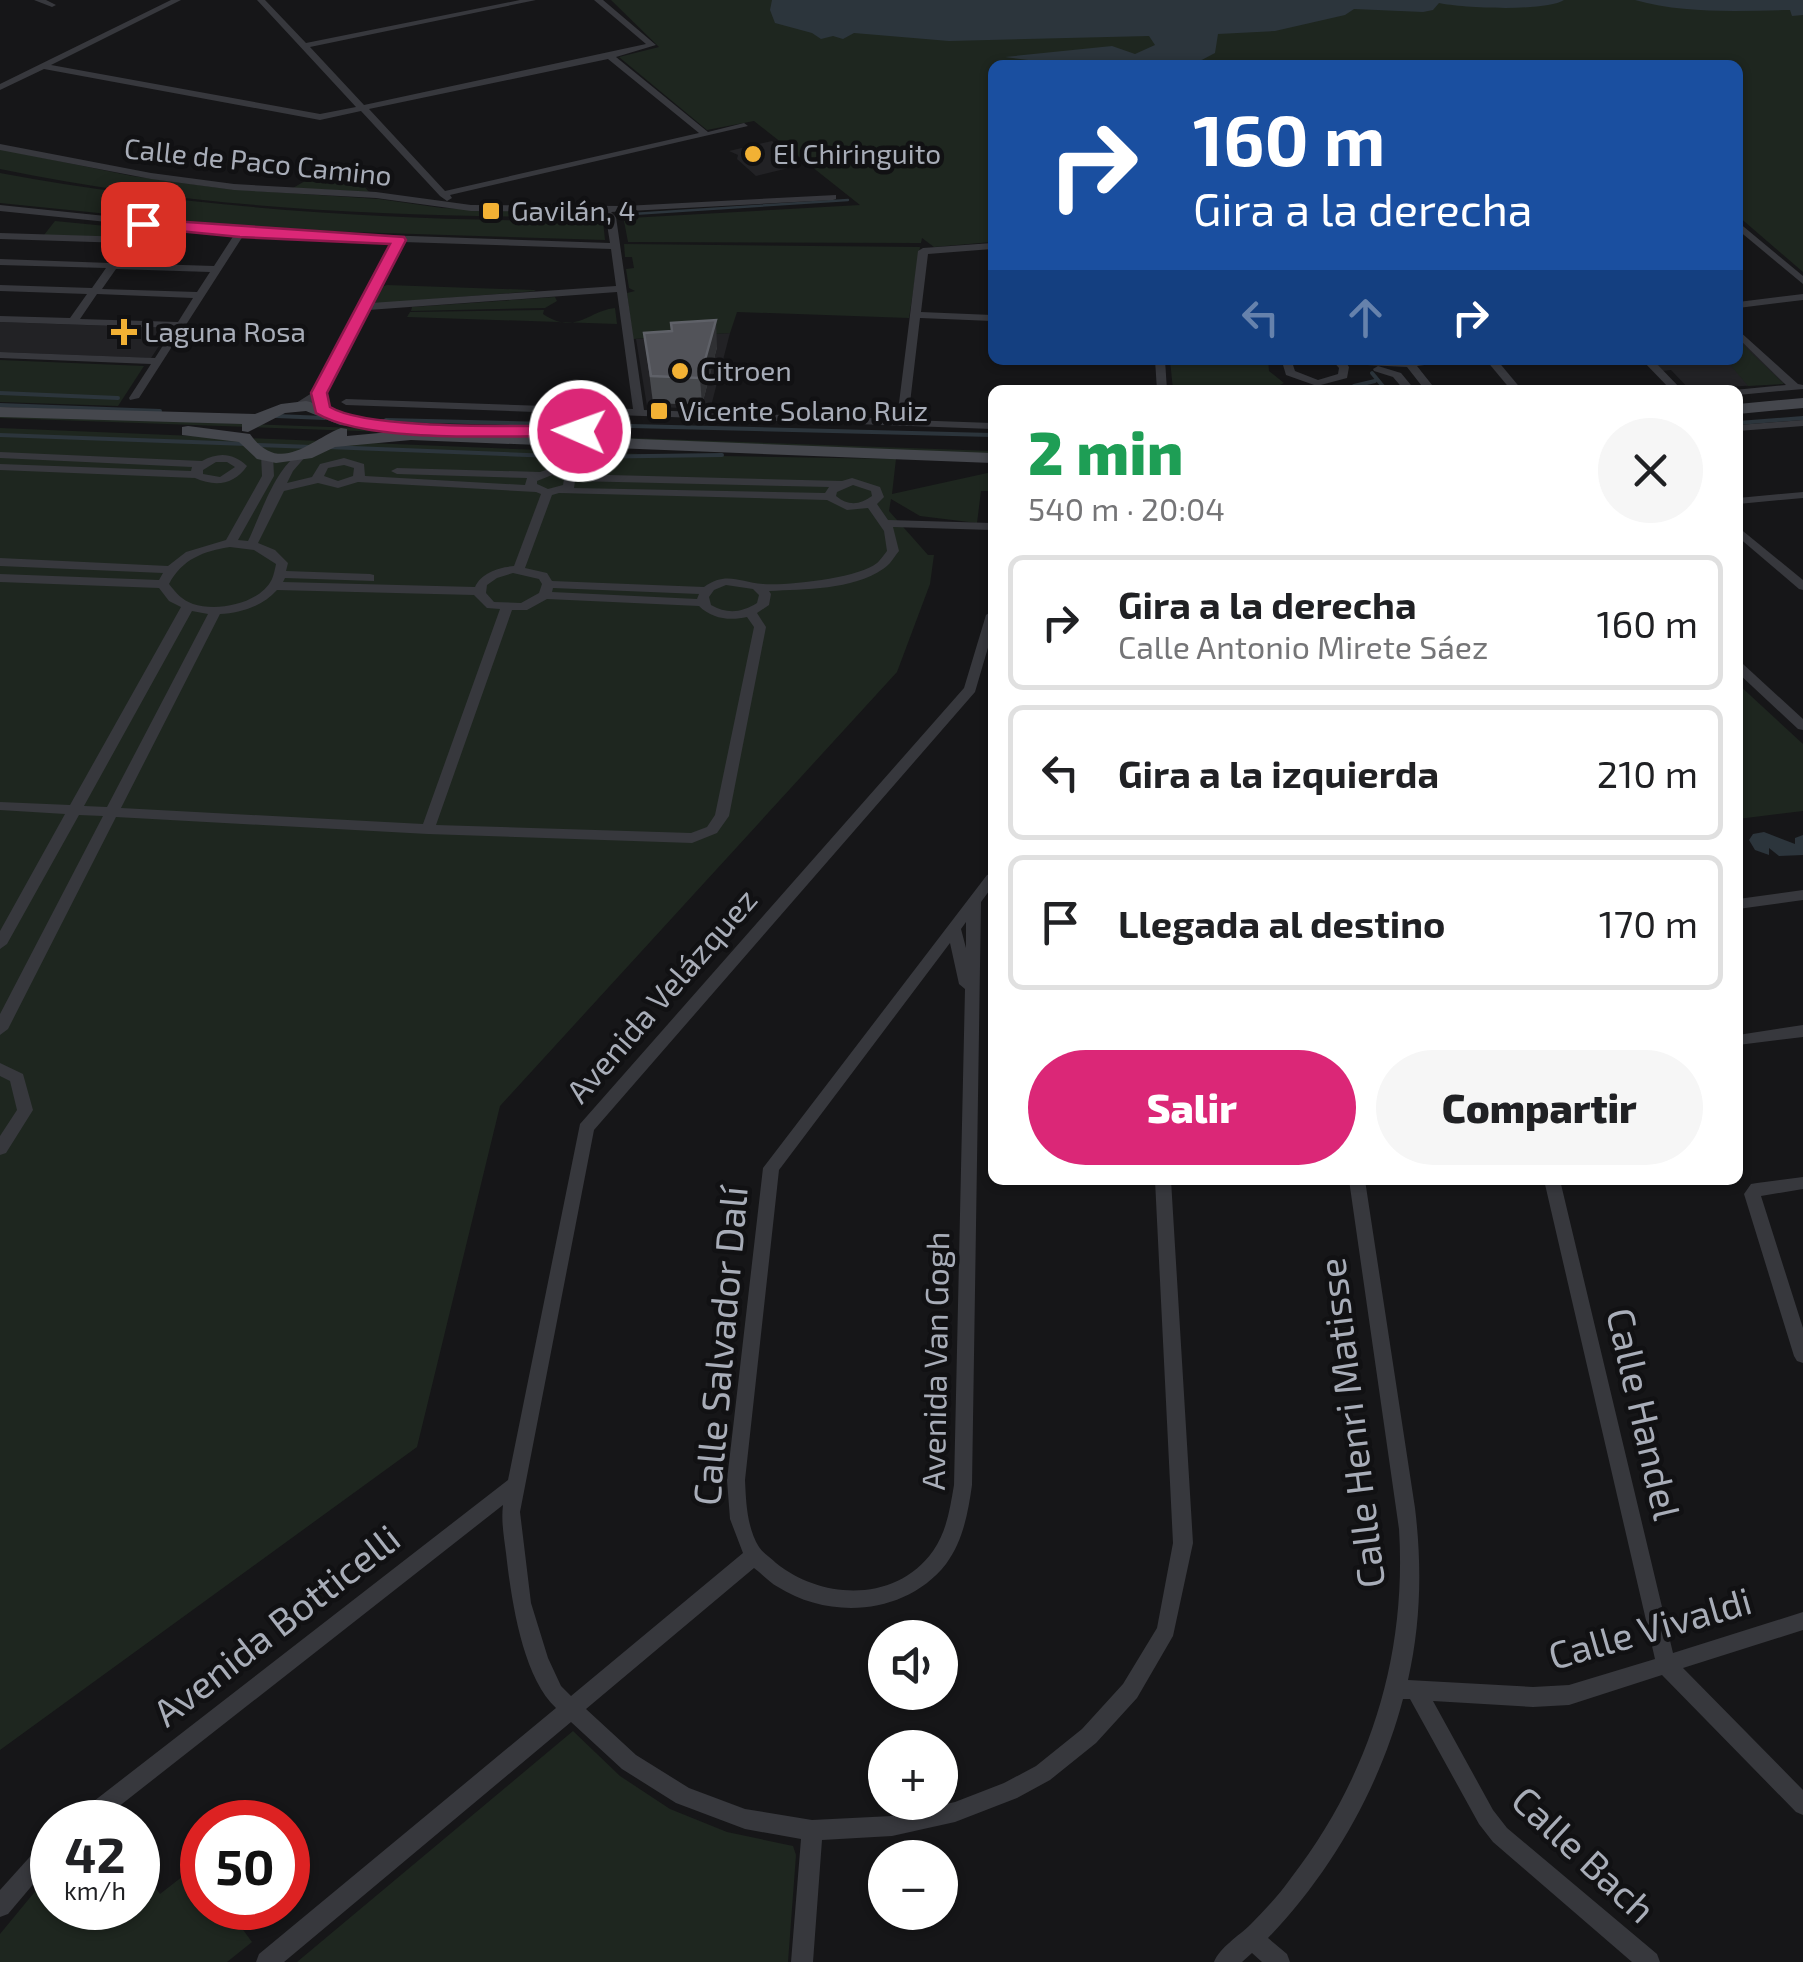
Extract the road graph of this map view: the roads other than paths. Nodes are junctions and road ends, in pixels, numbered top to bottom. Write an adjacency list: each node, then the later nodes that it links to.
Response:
1 (38, 0): 6 (street)
2 (177, 0): 9 (street)
3 (261, 0): 7 (street)
4 (532, 0): 7 (street)
5 (598, 0): 8 (street)
6 (52, 5)
7 (304, 46): 12 (street)
8 (610, 56): 12 (street); 14 (street)
9 (42, 66): 11 (street); 12 (street)
10 (15, 86): 11 (street)
11 (0, 90)
12 (362, 108): 16 (street)
13 (744, 126): 14 (street)
14 (705, 134): 16 (street)
15 (0, 146): 18 (street, Calle de Paco Camino)
16 (443, 194): 18 (street)
17 (833, 198): 20 (street, Calle de Paco Camino)
18 (453, 205): 20 (street, Calle de Paco Camino)
19 (0, 208): 21 (street)
20 (603, 210): 29 (street)
21 (50, 215): 22 (street); 26 (street)
22 (143, 224): 24 (street); 27 (street)
23 (1743, 229): 36 (street)
24 (240, 233): 28 (street); 34 (street)
25 (0, 236): 26 (street)
26 (33, 237): 27 (street); 32 (street)
27 (132, 240): 33 (street)
28 (399, 240): 29 (street); 43 (street)
29 (615, 246): 38 (street)
30 (988, 246): 44 (street)
31 (0, 262): 32 (street)
32 (13, 262): 33 (street); 35 (street)
33 (113, 266): 34 (street); 39 (street)
34 (217, 269): 40 (street)
35 (0, 278)
36 (1803, 281)
37 (0, 288): 39 (street)
38 (621, 288): 43 (street); 76 (street)
39 (95, 291): 40 (street); 47 (street)
40 (200, 295): 48 (street)
41 (1803, 297): 42 (street)
42 (1743, 304)
43 (364, 307): 71 (street)
44 (916, 315): 45 (street); 81 (street)
45 (988, 318)
46 (0, 319): 47 (street)
47 (73, 322): 48 (street)
48 (180, 325): 51 (street)
49 (1743, 338): 69 (street)
50 (0, 355): 51 (street)
51 (158, 361): 70 (street)
52 (1290, 365): 59 (street)
53 (1342, 365): 58 (street)
54 (1391, 365): 64 (street)
55 (1411, 365): 65 (street)
56 (1494, 365): 66 (street)
57 (1651, 365): 67 (street)
58 (1344, 375): 59 (street); 62 (street); 63 (street)
59 (1306, 381): 60 (street); 61 (street)
60 (1299, 385)
61 (1316, 385)
62 (1347, 385)
63 (1407, 385)
64 (1410, 385)
65 (1428, 385)
66 (1512, 385)
67 (1671, 385)
68 (1743, 392): 69 (street)
69 (1800, 392): 73 (main road)
70 (134, 398)
71 (320, 401): 78 (main road); 79 (main road)
72 (346, 402): 76 (street)
73 (1743, 407)
74 (1803, 411): 77 (main road)
75 (0, 412): 78 (main road)
76 (639, 414): 81 (street)
77 (1743, 417)
78 (256, 420): 85 (main road)
79 (340, 420): 86 (main road); 87 (main road)
80 (0, 422): 85 (main road)
81 (902, 422): 83 (street)
82 (1803, 423): 84 (street)
83 (988, 426)
84 (1743, 428)
85 (244, 438): 89 (main road)
86 (334, 442): 90 (main road); 91 (main road)
87 (988, 447)
88 (0, 455): 93 (street)
89 (267, 456): 90 (main road); 100 (street)
90 (300, 456): 101 (street)
91 (988, 458)
92 (0, 467): 93 (street)
93 (199, 470): 95 (street); 95 (street)
94 (359, 474): 97 (street); 97 (street); 99 (street)
95 (231, 477): 100 (street)
96 (570, 477): 98 (street); 99 (street); 102 (street)
97 (319, 479): 101 (street)
98 (839, 484): 104 (street); 106 (street)
99 (540, 486): 102 (street); 114 (street)
100 (262, 488): 110 (street)
101 (277, 489): 111 (street)
102 (563, 490): 104 (street)
103 (1803, 495): 105 (street)
104 (830, 497): 106 (street)
105 (1743, 501)
106 (870, 504): 107 (street)
107 (889, 524): 108 (street); 120 (street)
108 (988, 527)
109 (1743, 535): 118 (street)
110 (230, 544): 111 (street); 113 (street)
111 (252, 544): 116 (street)
112 (0, 562): 113 (street)
113 (168, 570): 117 (street)
114 (519, 570): 119 (street); 121 (street)
115 (0, 578): 117 (street)
116 (280, 580): 119 (street); 125 (street)
117 (163, 584): 123 (street)
118 (1803, 586)
119 (482, 587): 124 (street)
120 (760, 588): 122 (street); 126 (street)
121 (546, 590): 122 (street); 124 (street)
122 (706, 597): 126 (street)
123 (186, 608): 125 (street); 131 (street)
124 (506, 608): 133 (street)
125 (216, 610): 132 (street)
126 (751, 613): 133 (street)
127 (988, 628): 152 (street, Avenida Velázquez)
128 (1743, 672): 129 (street)
129 (1803, 726)
130 (0, 806): 131 (street)
131 (72, 809): 132 (street); 139 (street)
132 (109, 811): 133 (street); 142 (street)
133 (428, 829)
134 (988, 883): 136 (street, Calle Salvador Dalí)
135 (1803, 895): 137 (street)
136 (974, 902): 138 (street, Calle Salvador Dalí); 140 (street, Avenida Van Gogh)
137 (1743, 903)
138 (954, 930): 140 (street); 141 (street, Avenida Van Gogh); 153 (street, Calle Salvador Dalí)
139 (0, 944)
140 (974, 950): 141 (street, Avenida Van Gogh)
141 (972, 1006): 153 (street, Avenida Van Gogh)
142 (0, 1029)
143 (1803, 1031): 144 (street)
144 (1743, 1039)
145 (0, 1068): 146 (street)
146 (0, 1150)
147 (1803, 1183): 151 (street)
148 (1162, 1185): 160 (street, Avenida Velázquez)
149 (1358, 1185): 156 (street, Calle Henri Matisse)
150 (1553, 1185): 155 (street, Calle Handel)
151 (1803, 1356)
152 (514, 1485): 157 (street, Avenida Velázquez); 158 (street, Avenida Botticelli)
153 (754, 1556): 157 (street)
154 (1803, 1621): 155 (street, Calle Vivaldi)
155 (1666, 1665): 156 (street, Calle Vivaldi); 159 (street)
156 (1406, 1690): 163 (street, Calle Henri Matisse); 168 (street, Calle Bach)
157 (570, 1708): 160 (street, Avenida Velázquez); 164 (street)
158 (111, 1800)
159 (1803, 1805)
160 (812, 1830): 165 (street)
161 (30, 1872): 162 (street)
162 (0, 1906)
163 (1253, 1940): 166 (street, Calle Henri Matisse); 167 (street)
164 (266, 1962)
165 (802, 1962)
166 (1225, 1962)
167 (1279, 1962)
168 (1649, 1962)

